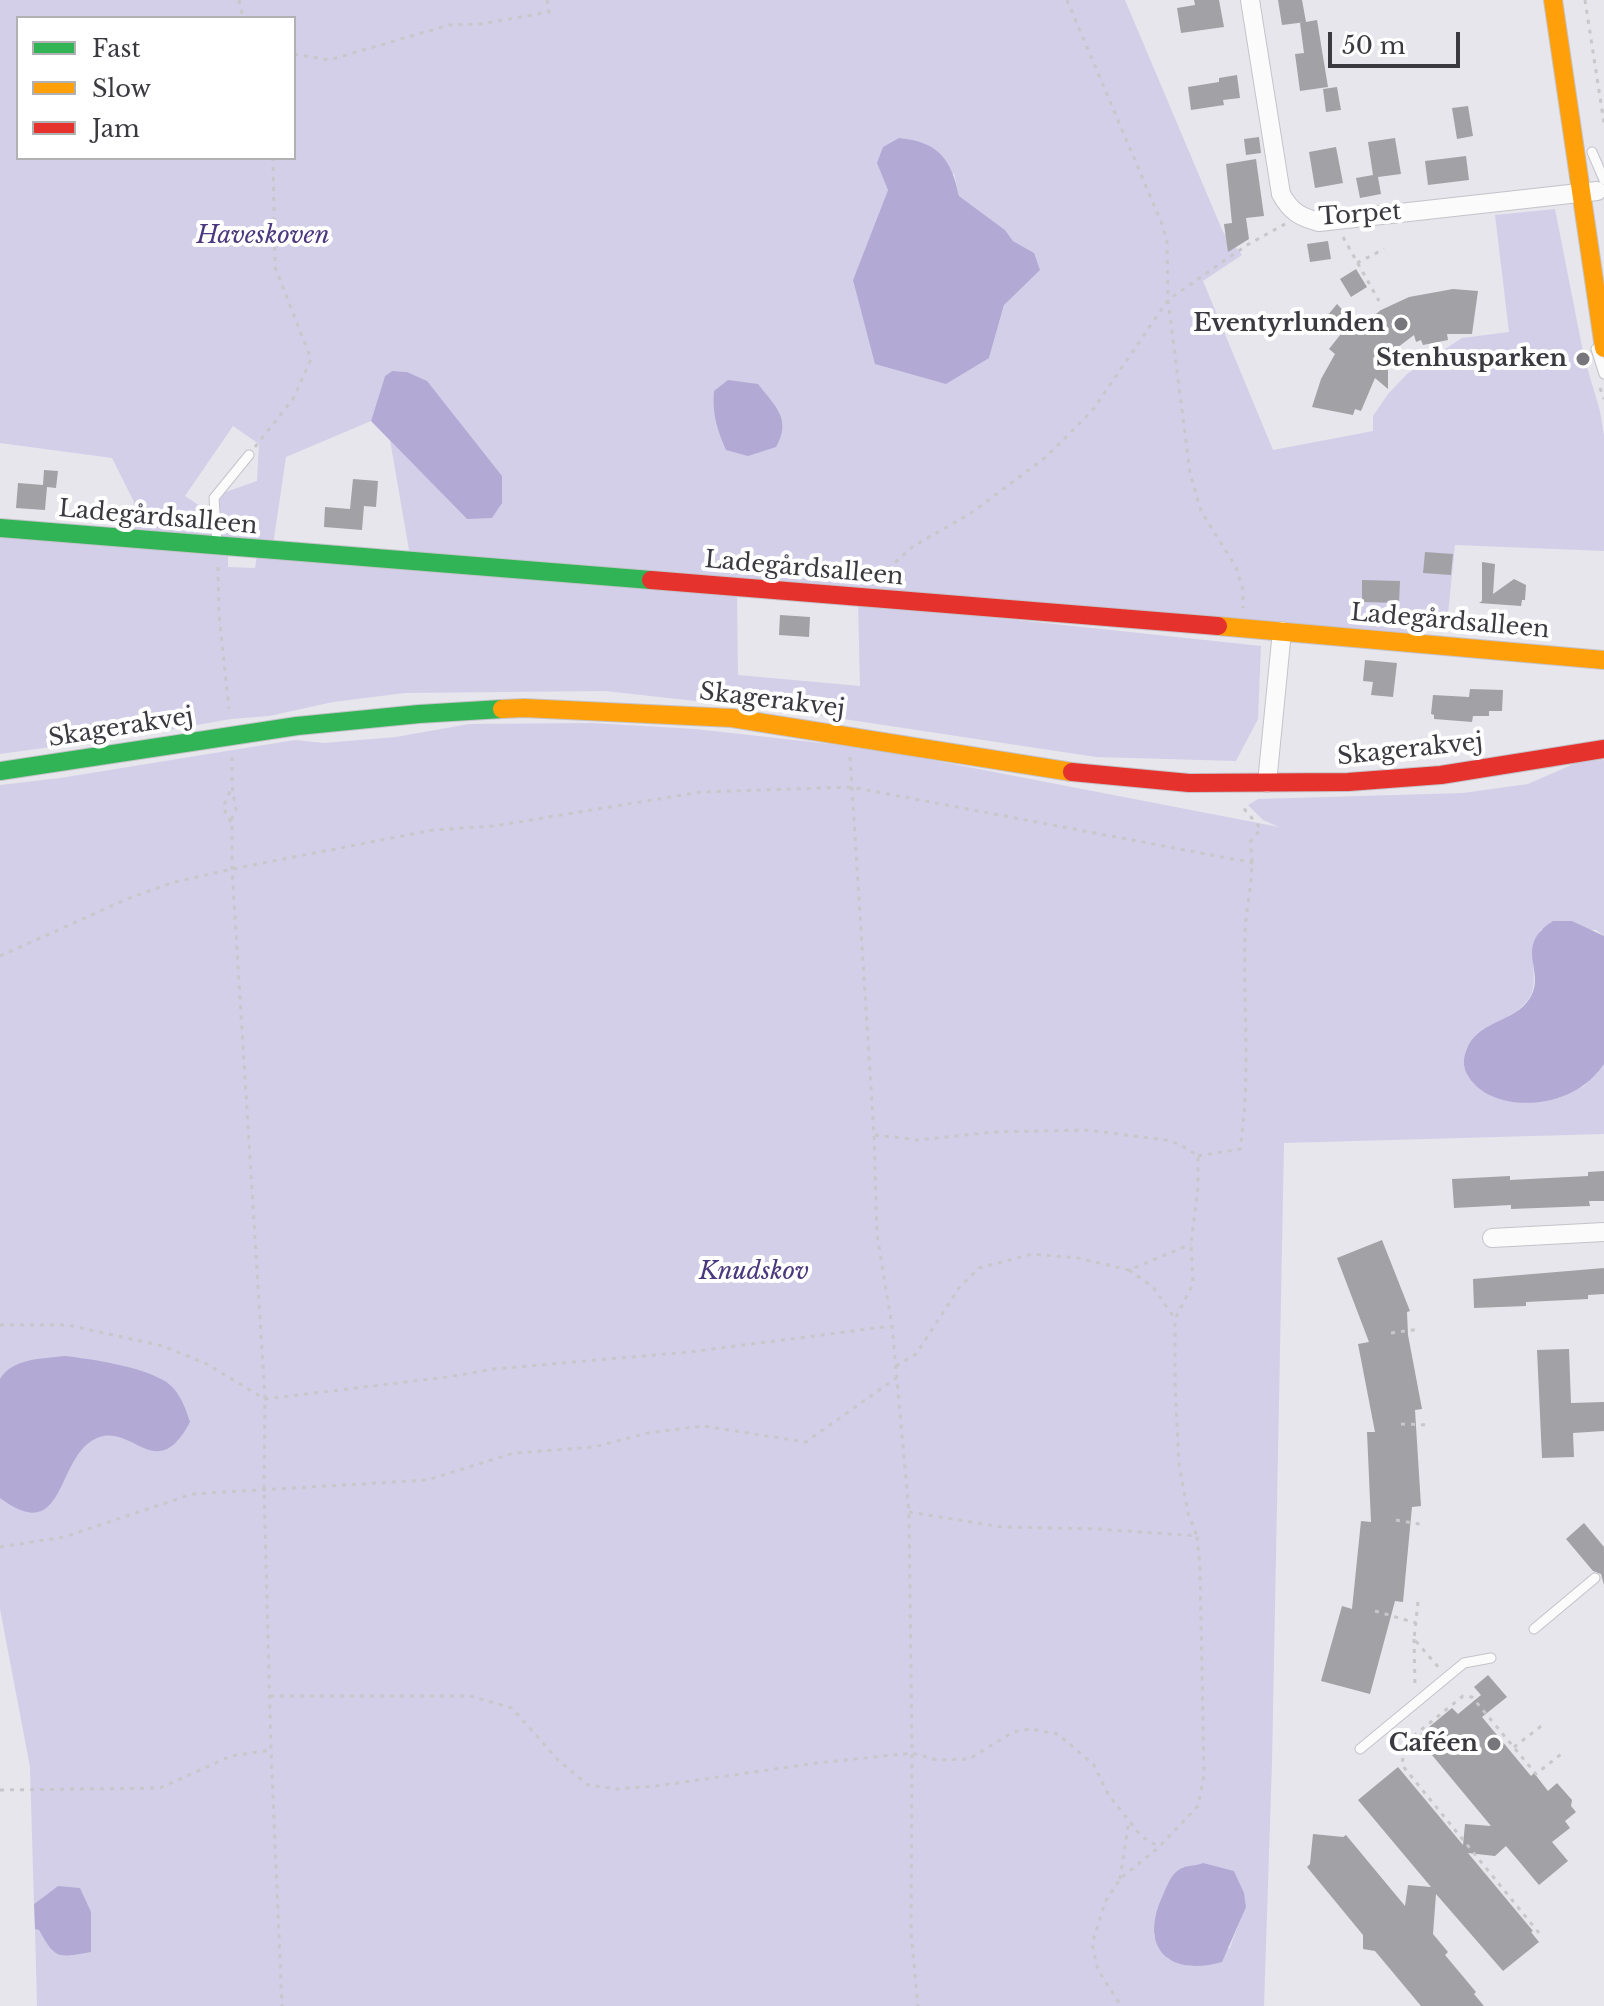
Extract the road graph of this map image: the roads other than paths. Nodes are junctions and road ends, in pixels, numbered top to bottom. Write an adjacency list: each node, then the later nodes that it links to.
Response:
1 (1250, 0): 4 (street, Torpet)
2 (1553, 0): 4 (street)
3 (1569, 0): 4 (street)
4 (1594, 188): 5 (street); 6 (street)
5 (1604, 237)
6 (1595, 290): 7 (street); 9 (lane)
7 (1602, 322): 8 (street)
8 (1604, 348)
9 (1604, 374)
10 (249, 455): 12 (lane)
11 (0, 528): 12 (street, Ladegårdsalleen)
12 (217, 547): 13 (street, Ladegårdsalleen)
13 (1282, 631): 14 (street, Ladegårdsalleen); 19 (street)
14 (1604, 660)
15 (1604, 735): 17 (street, Skagerakvej)
16 (1604, 749): 17 (street, Skagerakvej)
17 (1538, 759): 19 (street, Skagerakvej)
18 (0, 771): 19 (street, Skagerakvej)
19 (1267, 783)
20 (1604, 1232): 21 (street)
21 (1492, 1238)
22 (1595, 1578): 23 (lane)
23 (1534, 1629)
24 (1491, 1658): 25 (lane)
25 (1360, 1749)

